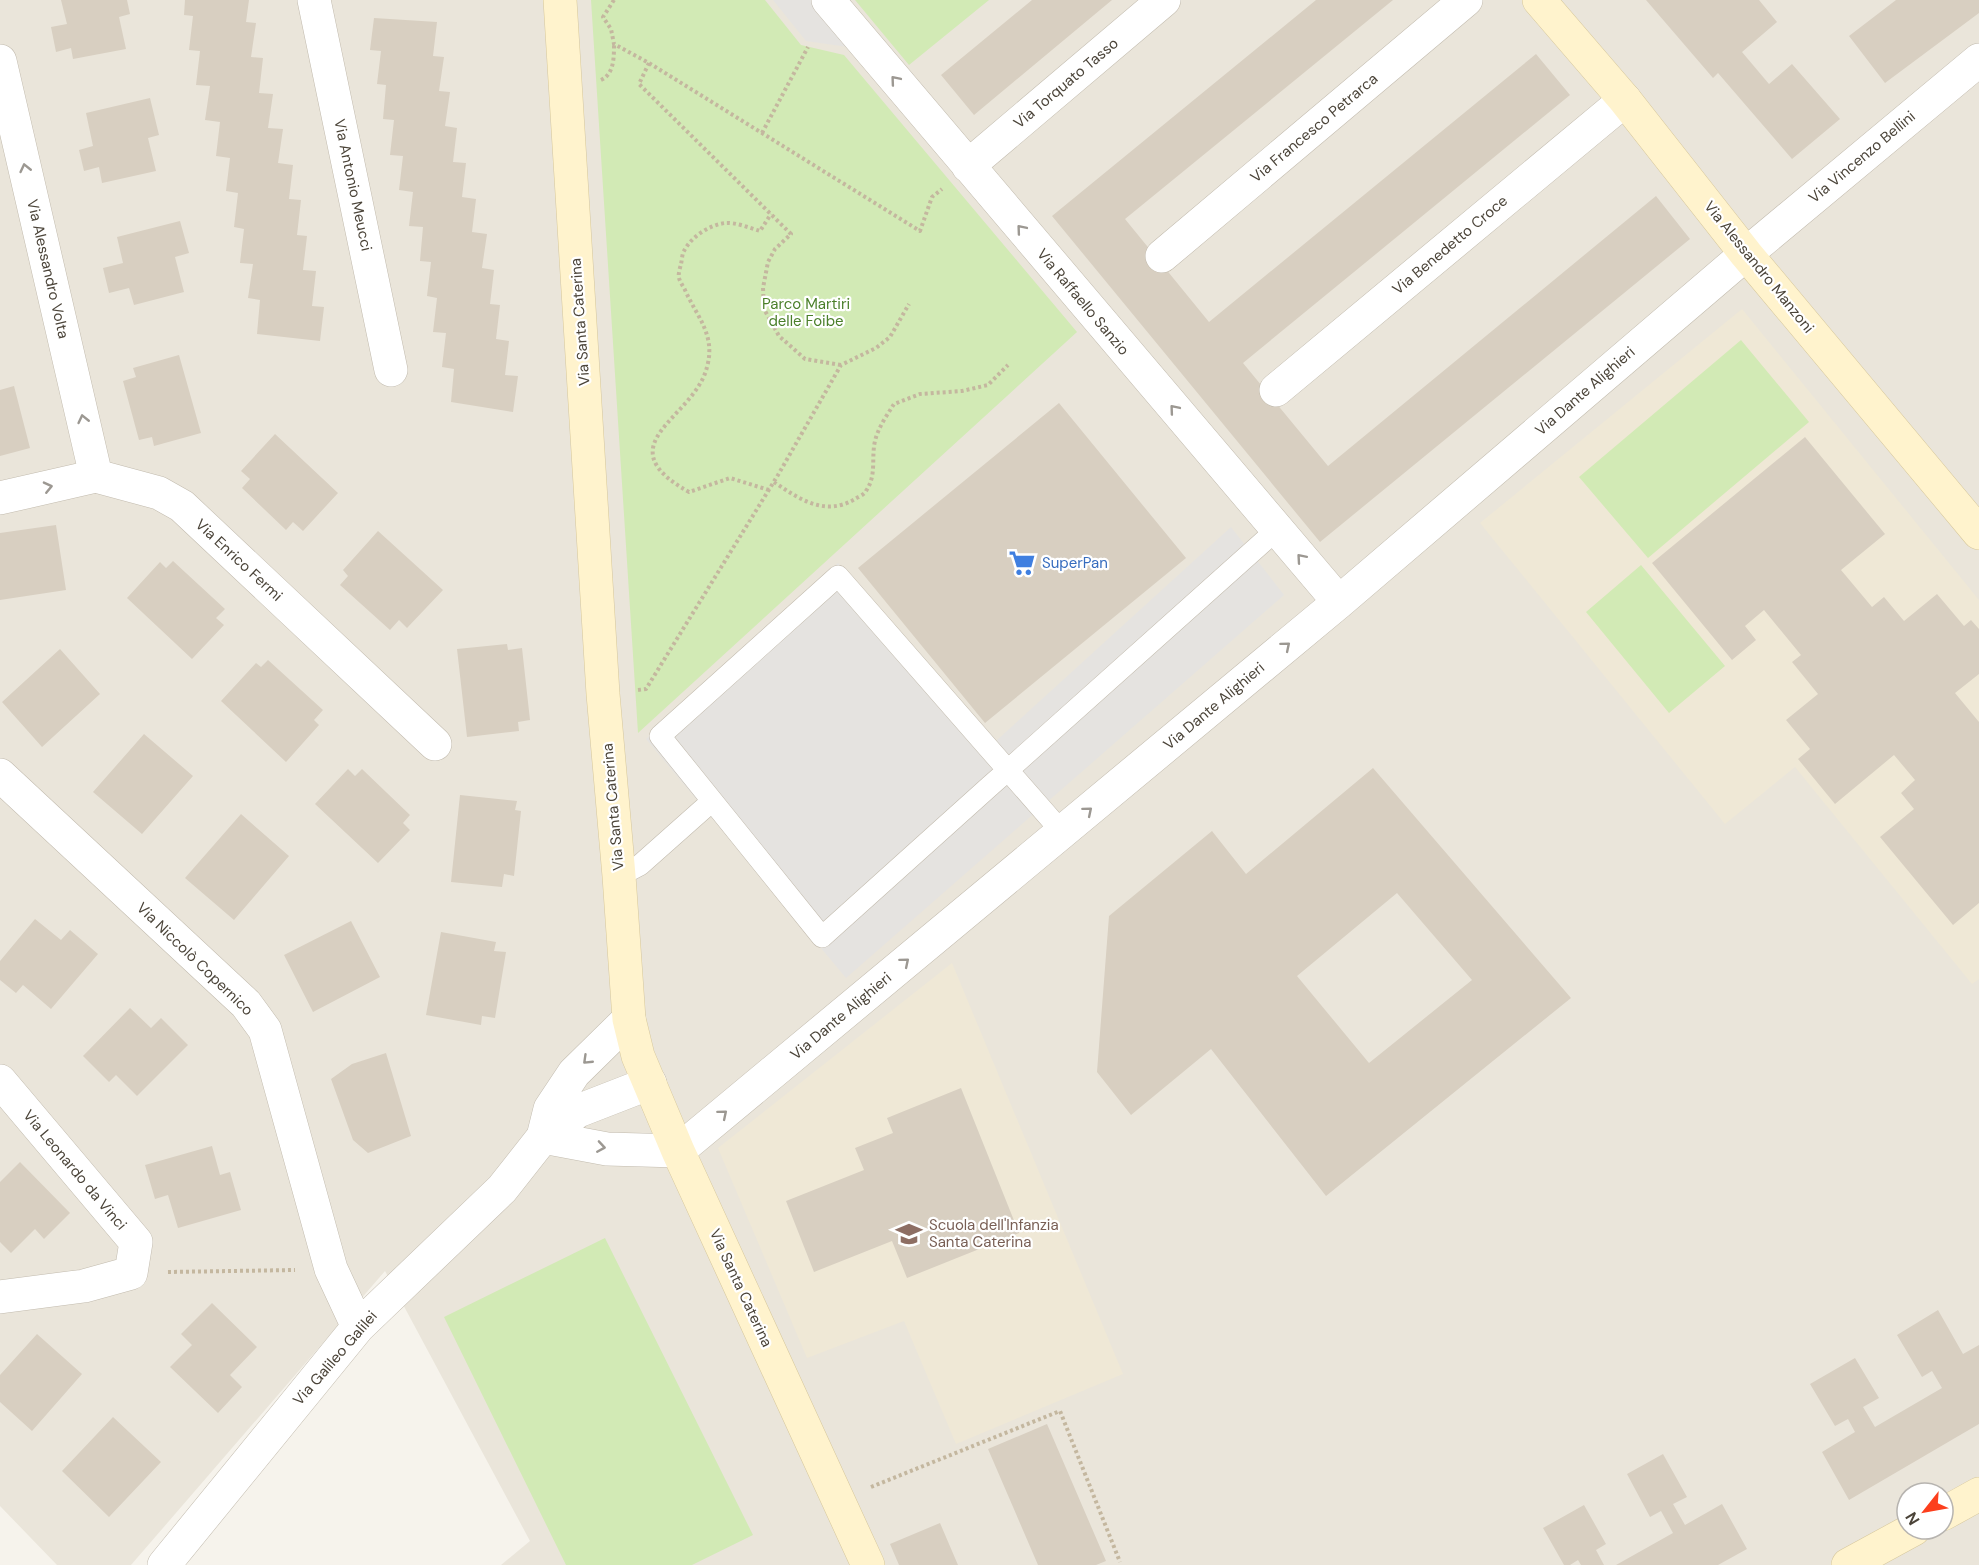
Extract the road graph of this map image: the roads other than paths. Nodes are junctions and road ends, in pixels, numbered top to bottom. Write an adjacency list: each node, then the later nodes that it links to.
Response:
1 (314, 0): 13 (street, Via Antonio Meucci)
2 (560, 0): 25 (main road, Via Santa Caterina)
3 (828, 0): 10 (street, Via Raffaello Sanzio, one-way to 3)
4 (1164, 0): 10 (street, Via Torquato Tasso)
5 (1466, 0): 12 (street, Via Francesco Petrarca)
6 (1539, 0): 9 (main road, Via Alessandro Manzoni)
7 (1979, 60): 11 (street, Via Vincenzo Bellini)
8 (0, 61): 15 (street, Via Alessandro Volta, one-way to 8)
9 (1625, 100): 11 (main road, Via Alessandro Manzoni); 14 (street, Via Benedetto Croce)
10 (957, 175): 17 (street, Via Raffaello Sanzio, one-way to 10)
11 (1746, 254): 18 (main road, Via Alessandro Manzoni); 19 (street, Via Dante Alighieri)
12 (1162, 256)
13 (392, 370)
14 (1276, 390)
15 (96, 476): 16 (street, Via Enrico Fermi, one-way to 15); 20 (street, Via Enrico Fermi)
16 (0, 498)
17 (1276, 530): 19 (street, Via Raffaello Sanzio, one-way to 17); 21 (lane)
18 (1979, 533)
19 (1339, 602): 24 (street, Via Dante Alighieri, one-way to 19)
20 (435, 744)
21 (1007, 771): 23 (lane); 23 (lane); 24 (lane)
22 (0, 775): 32 (street, Via Niccolò Copernico)
23 (711, 802): 25 (lane)
24 (1062, 832): 30 (street, Via Dante Alighieri, one-way to 24)
25 (620, 876): 26 (main road, Via Santa Caterina)
26 (629, 1019): 28 (main road, Via Santa Caterina); 29 (street, Via Galileo Galilei, one-way to 29)
27 (0, 1082): 31 (street, Via Leonardo da Vinci)
28 (650, 1083): 29 (street, Via Galileo Galilei); 30 (main road, Via Santa Caterina)
29 (543, 1137): 30 (street, one-way to 30); 32 (street, Via Galileo Galilei)
30 (678, 1151): 37 (main road, Via Santa Caterina)
31 (0, 1297)
32 (358, 1326): 36 (street, Via Galileo Galilei)
33 (1979, 1494): 34 (main road)
34 (1955, 1507)
35 (1895, 1539): 38 (main road)
36 (164, 1565)
37 (868, 1565)
38 (1848, 1565)

